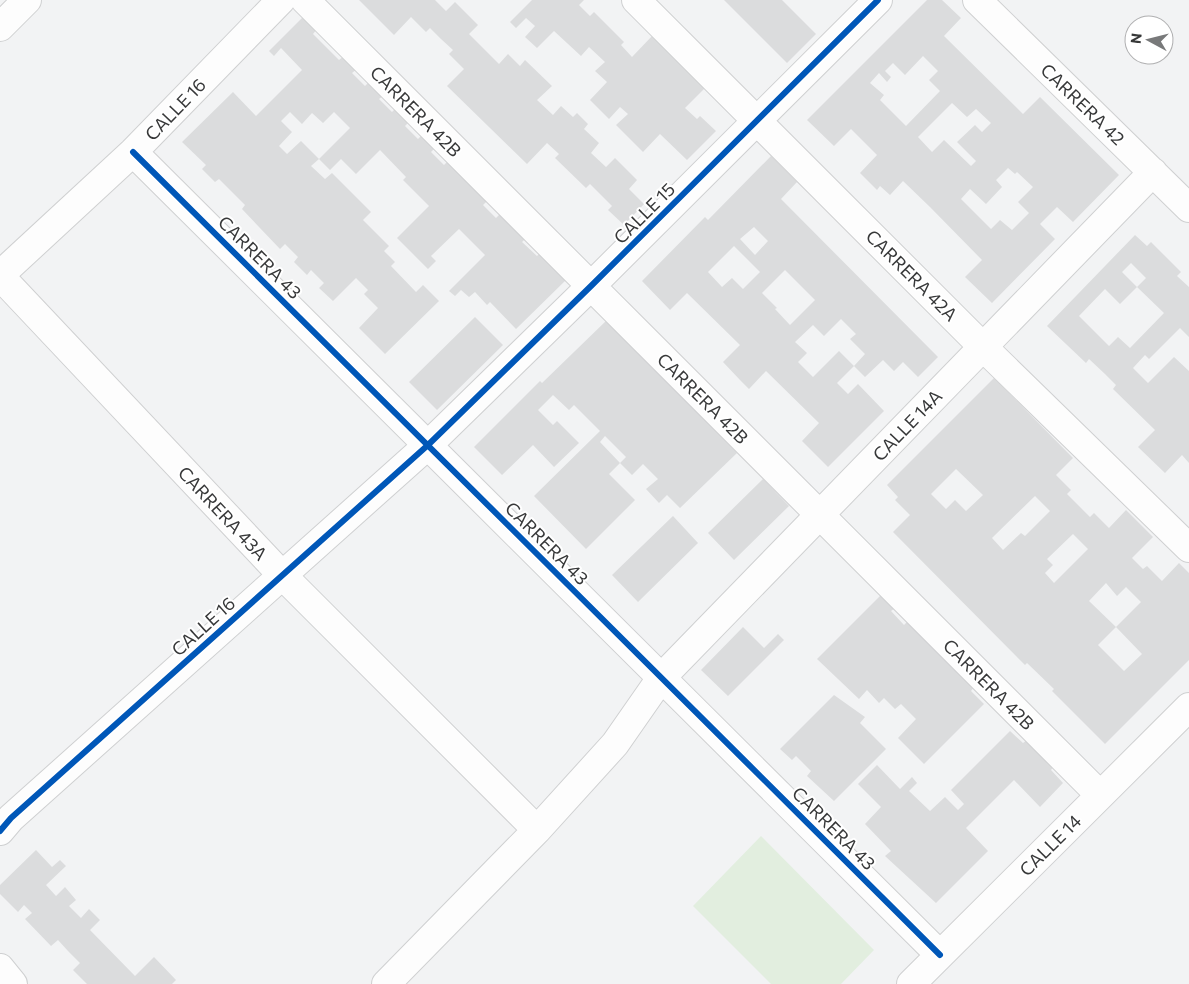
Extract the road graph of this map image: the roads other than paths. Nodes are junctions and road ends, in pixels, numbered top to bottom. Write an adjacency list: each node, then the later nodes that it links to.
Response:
1 (27, 0): 7 (street)
2 (281, 0): 9 (street, CALLE 16)
3 (305, 0): 13 (street, CARRERA 42B)
4 (636, 0): 8 (street, CARRERA 42A)
5 (878, 0): 8 (street, CALLE 15)
6 (977, 0): 10 (street, CARRERA 42)
7 (0, 27)
8 (758, 121): 13 (street, CALLE 15); 14 (street, CARRERA 42A)
9 (133, 152): 12 (street, CALLE 16); 15 (street, CARRERA 43)
10 (1153, 172): 11 (street, CARRERA 42); 14 (street, CALLE 14A)
11 (1189, 208)
12 (0, 275): 18 (street, CARRERA 43A)
13 (591, 286): 15 (street, CALLE 15); 16 (street, CARRERA 42B)
14 (983, 347): 16 (street, CALLE 14A); 17 (street, CARRERA 42A)
15 (428, 445): 18 (street, CALLE 16); 19 (street, CARRERA 43)
16 (820, 515): 19 (street, CALLE 14A); 21 (street, CARRERA 42B)
17 (1189, 548)
18 (282, 575): 22 (street, CALLE 16); 23 (street, CARRERA 43A)
19 (662, 678): 23 (street, CALLE 14A); 24 (street, CARRERA 43)
20 (1189, 707): 21 (street, CALLE 14)
21 (1100, 795): 24 (street, CALLE 14)
22 (0, 830)
23 (537, 830): 27 (street, CALLE 14A)
24 (940, 955): 28 (street, CALLE 14)
25 (0, 968): 26 (street)
26 (13, 984)
27 (386, 984)
28 (910, 984)

